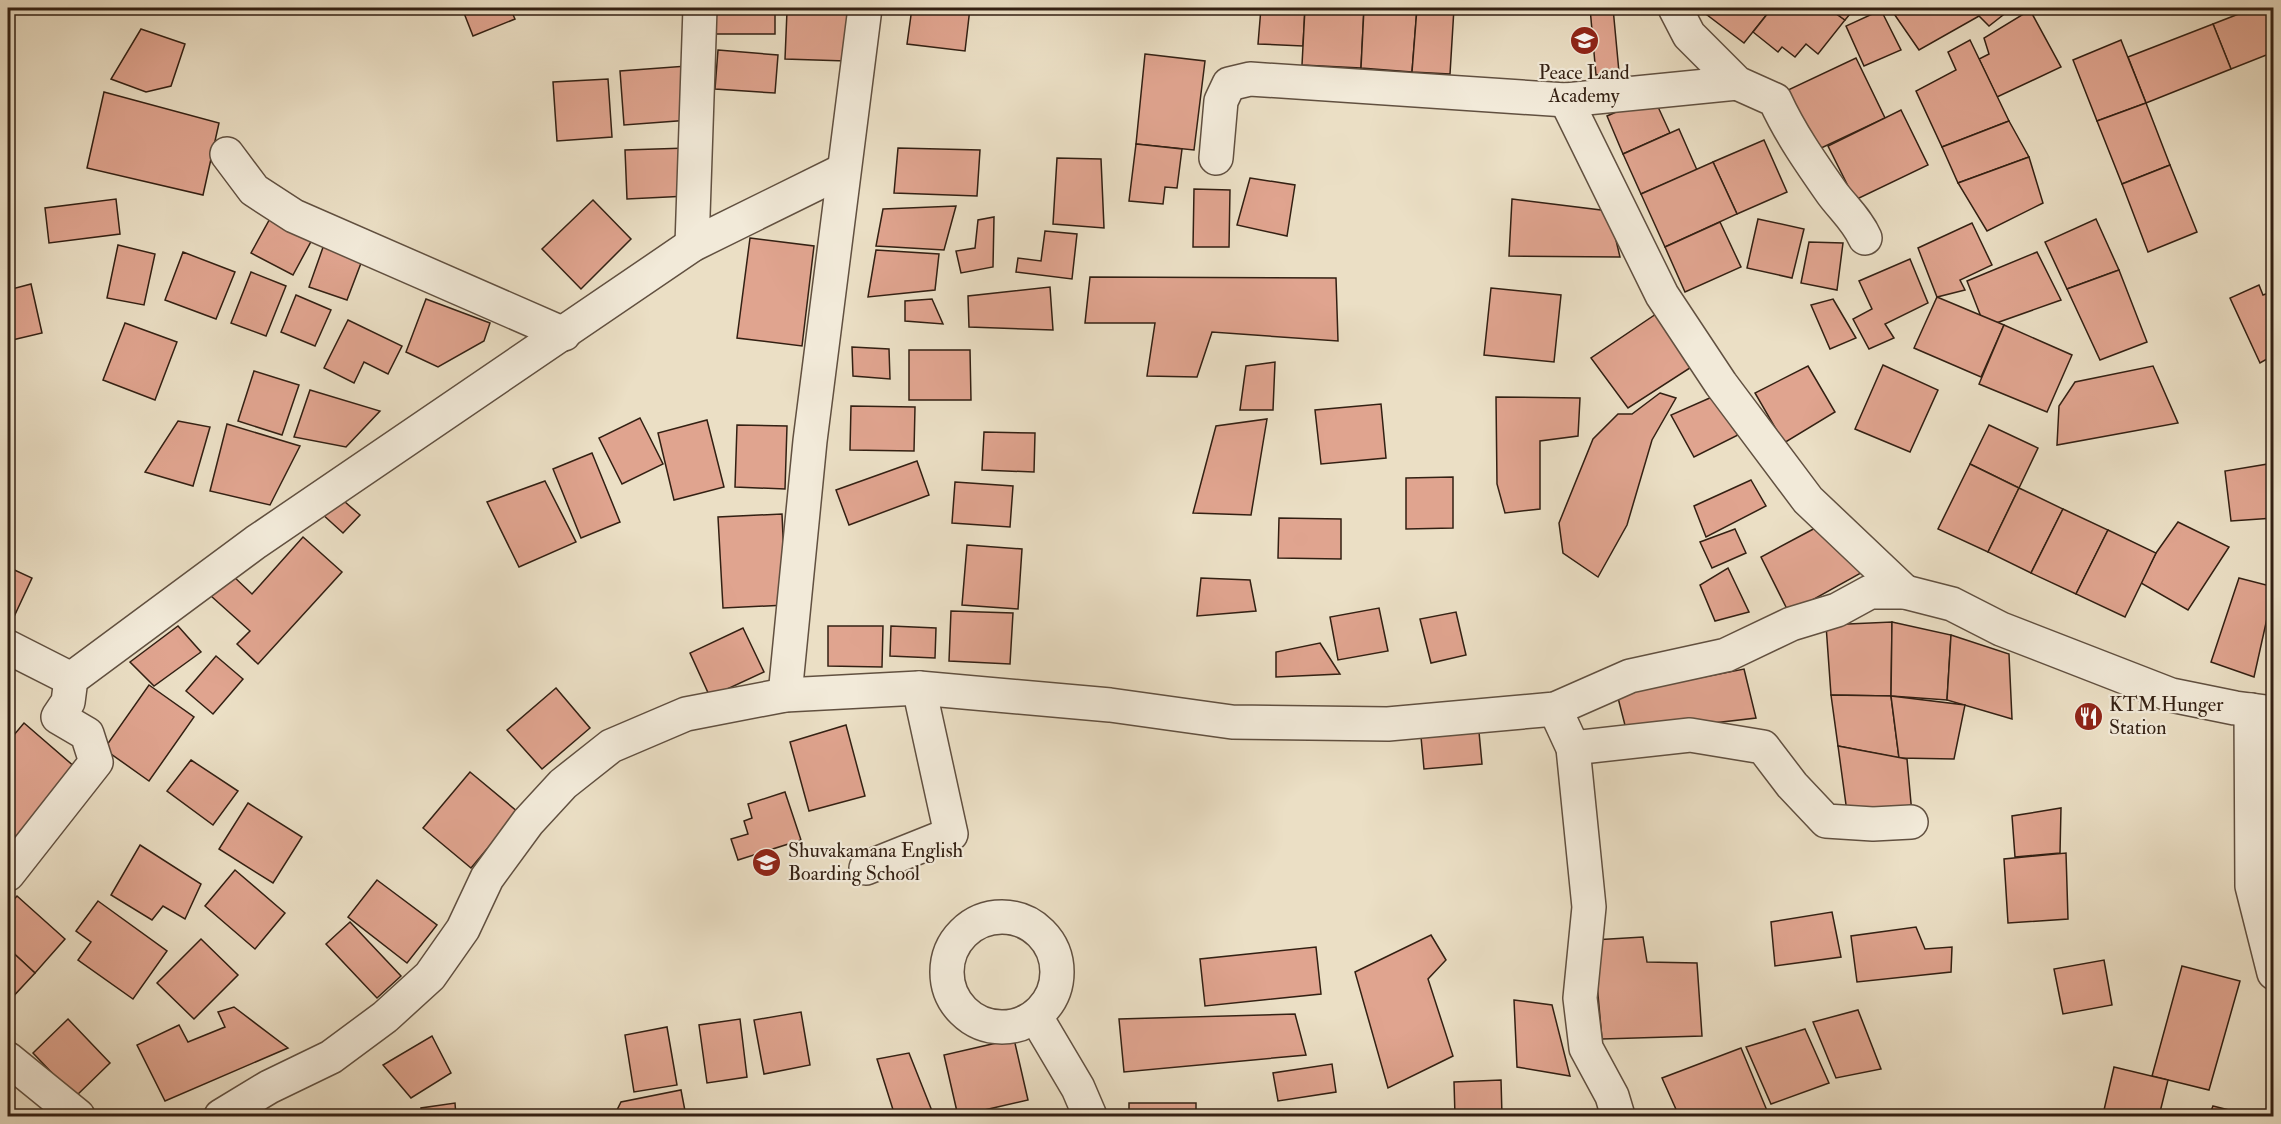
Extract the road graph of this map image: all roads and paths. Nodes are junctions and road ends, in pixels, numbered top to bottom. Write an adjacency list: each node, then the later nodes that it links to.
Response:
1 (700, 8): 10 (street)
2 (865, 8): 8 (street)
3 (1674, 8): 4 (street)
4 (1737, 83): 5 (street); 9 (street)
5 (1566, 100): 7 (street); 12 (street)
6 (227, 154): 11 (street)
7 (1216, 158)
8 (842, 171): 10 (street); 16 (street)
9 (1865, 238)
10 (692, 245): 11 (street)
11 (564, 334): 14 (street)
12 (1905, 592): 17 (street); 18 (street)
13 (8, 647): 14 (street)
14 (71, 679): 22 (street)
15 (920, 688): 16 (street); 17 (street); 21 (street)
16 (785, 695): 27 (street)
17 (1555, 709): 19 (street)
18 (2262, 711): 23 (street)
19 (1573, 748): 20 (street); 29 (street)
20 (1911, 822)
21 (866, 868)
22 (8, 874)
23 (2274, 973)
24 (1036, 1017): 28 (street)
25 (8, 1059): 26 (street)
26 (78, 1116)
27 (221, 1116)
28 (1090, 1116)
29 (1618, 1116)

